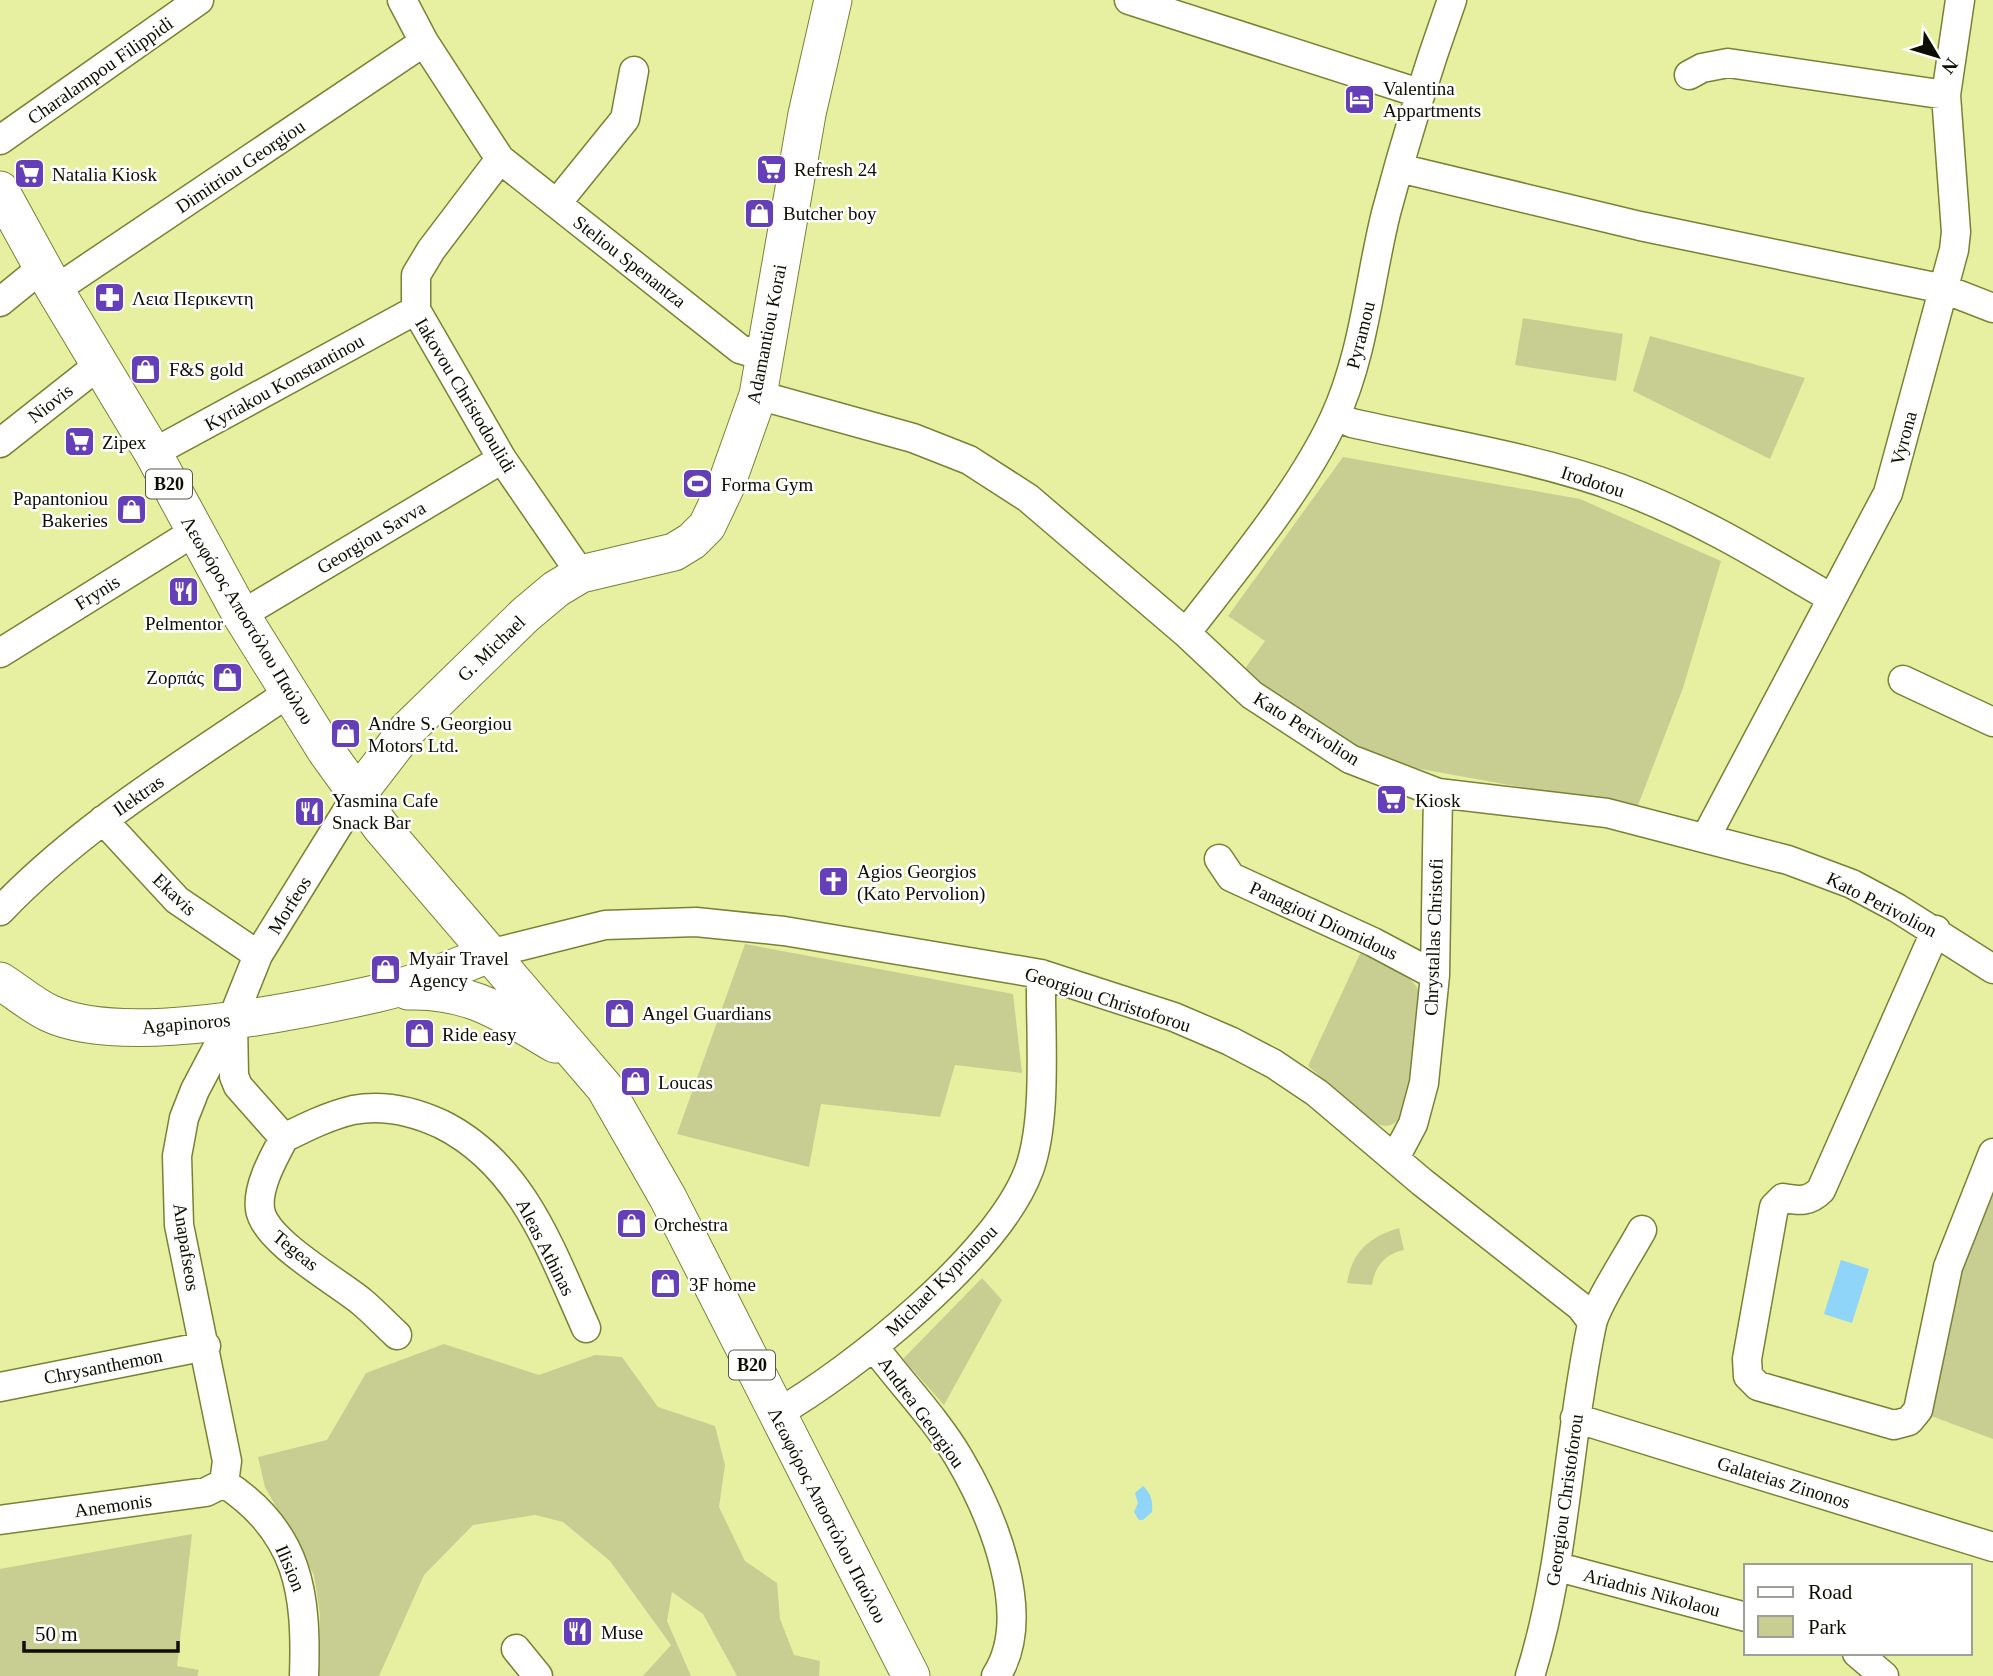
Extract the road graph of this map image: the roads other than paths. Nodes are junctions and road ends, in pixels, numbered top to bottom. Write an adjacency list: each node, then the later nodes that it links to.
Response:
1 (199, 0): 13 (street, Charalampou Filippidi)
2 (402, 0): 8 (street)
3 (833, 0): 23 (main road, Adamantiou Korai)
4 (1129, 0): 7 (street)
5 (1452, 0): 11 (street, Pyramou)
6 (1960, 0): 12 (street, Vyrona)
7 (1189, 8): 11 (street)
8 (424, 42): 14 (street); 18 (street, Dimitriou Georgiou)
9 (634, 71): 17 (street)
10 (1689, 75): 12 (street)
11 (1419, 93): 15 (street, Pyramou)
12 (1946, 95): 19 (street, Vyrona)
13 (0, 140)
14 (500, 159): 17 (street, Steliou Spenantza); 22 (street, Iakovou Christodoulidi)
15 (1399, 168): 19 (street); 26 (street, Pyramou)
16 (0, 190): 18 (main road, Λεωφόρος Αποστόλου Παύλου / B20)
17 (557, 203): 23 (street, Steliou Spenantza)
18 (49, 279): 20 (street, Dimitriou Georgiou); 24 (main road, Λεωφόρος Αποστόλου Παύλου / B20)
19 (1944, 289): 21 (street); 32 (street, Vyrona)
20 (0, 302)
21 (1993, 308)
22 (416, 310): 28 (street, Kyriakou Konstantinou); 29 (street, Iakovou Christodoulidi)
23 (764, 356): 25 (main road, Adamantiou Korai)
24 (100, 364): 27 (street, Niovis); 28 (main road, Λεωφόρος Αποστόλου Παύλου / B20)
25 (758, 395): 31 (main road, Adamantiou Korai); 34 (street, Kato Perivolion)
26 (1336, 416): 32 (street, Irodotou); 34 (street, Pyramou)
27 (0, 443)
28 (153, 453): 30 (main road, Λεωφόρος Αποστόλου Παύλου / B20)
29 (502, 459): 31 (street, Iakovou Christodoulidi); 33 (street, Georgiou Savva)
30 (194, 531): 33 (main road, Λεωφόρος Αποστόλου Παύλου / B20); 35 (street, Frynis)
31 (581, 574): 39 (main road, G. Michael)
32 (1831, 598): 42 (street, Vyrona)
33 (240, 615): 37 (main road, Λεωφόρος Αποστόλου Παύλου / B20)
34 (1186, 633): 40 (street, Kato Perivolion)
35 (0, 653)
36 (1903, 680): 38 (street)
37 (288, 693): 39 (main road, Λεωφόρος Αποστόλου Παύλου / B20); 41 (street, Ilektras)
38 (1992, 718)
39 (350, 785): 46 (main road, Λεωφόρος Αποστόλου Παύλου / B20); 47 (street, Morfeos)
40 (1438, 793): 42 (street, Kato Perivolion); 50 (street, Chrystallas Christofi)
41 (103, 820): 44 (street, Ilektras); 47 (street, Ekavis)
42 (1706, 837): 45 (street, Kato Perivolion)
43 (1219, 859): 50 (street, Panagioti Diomidous)
44 (0, 911)
45 (1936, 930): 48 (street, Kato Perivolion); 56 (street)
46 (489, 954): 49 (street, Georgiou Christoforou); 52 (main road); 54 (main road, B20)
47 (258, 955): 53 (street, Morfeos)
48 (1993, 969)
49 (1041, 974): 57 (street, Georgiou Christoforou); 63 (street, Michael Kyprianou)
50 (1435, 975): 57 (street, Chrystallas Christofi)
51 (0, 981): 53 (main road, Agapinoros)
52 (380, 992): 53 (main road, Agapinoros); 54 (main road)
53 (232, 1020): 55 (street); 62 (street, Anapafseos)
54 (583, 1060): 65 (main road, Λεωφόρος Αποστόλου Παύλου / B20)
55 (284, 1138): 60 (street, Aleas Athinas); 61 (street, Tegeas)
56 (1993, 1153)
57 (1395, 1158): 59 (street, Georgiou Christoforou)
58 (1642, 1230): 59 (street, Georgiou Christoforou)
59 (1592, 1322): 66 (street, Georgiou Christoforou)
60 (586, 1328)
61 (397, 1335)
62 (206, 1346): 64 (street, Chrysanthemon); 67 (street, Anapafseos)
63 (874, 1347): 65 (street, Michael Kyprianou); 77 (street, Andrea Georgiou)
64 (0, 1387)
65 (776, 1414): 76 (main road, Λεωφόρος Αποστόλου Παύλου / B20)
66 (1575, 1418): 69 (street, Galateias Zinonos); 70 (street, Georgiou Christoforou)
67 (224, 1483): 68 (street, Anemonis); 74 (street, Ilision)
68 (0, 1520)
69 (1993, 1547)
70 (1558, 1567): 71 (street, Ariadnis Nikolaou); 78 (street, Georgiou Christoforou)
71 (1744, 1616)
72 (516, 1649): 75 (street)
73 (1859, 1655): 79 (street)
74 (304, 1676)
75 (538, 1676)
76 (911, 1676)
77 (996, 1676)
78 (1530, 1676)
79 (1884, 1676)

